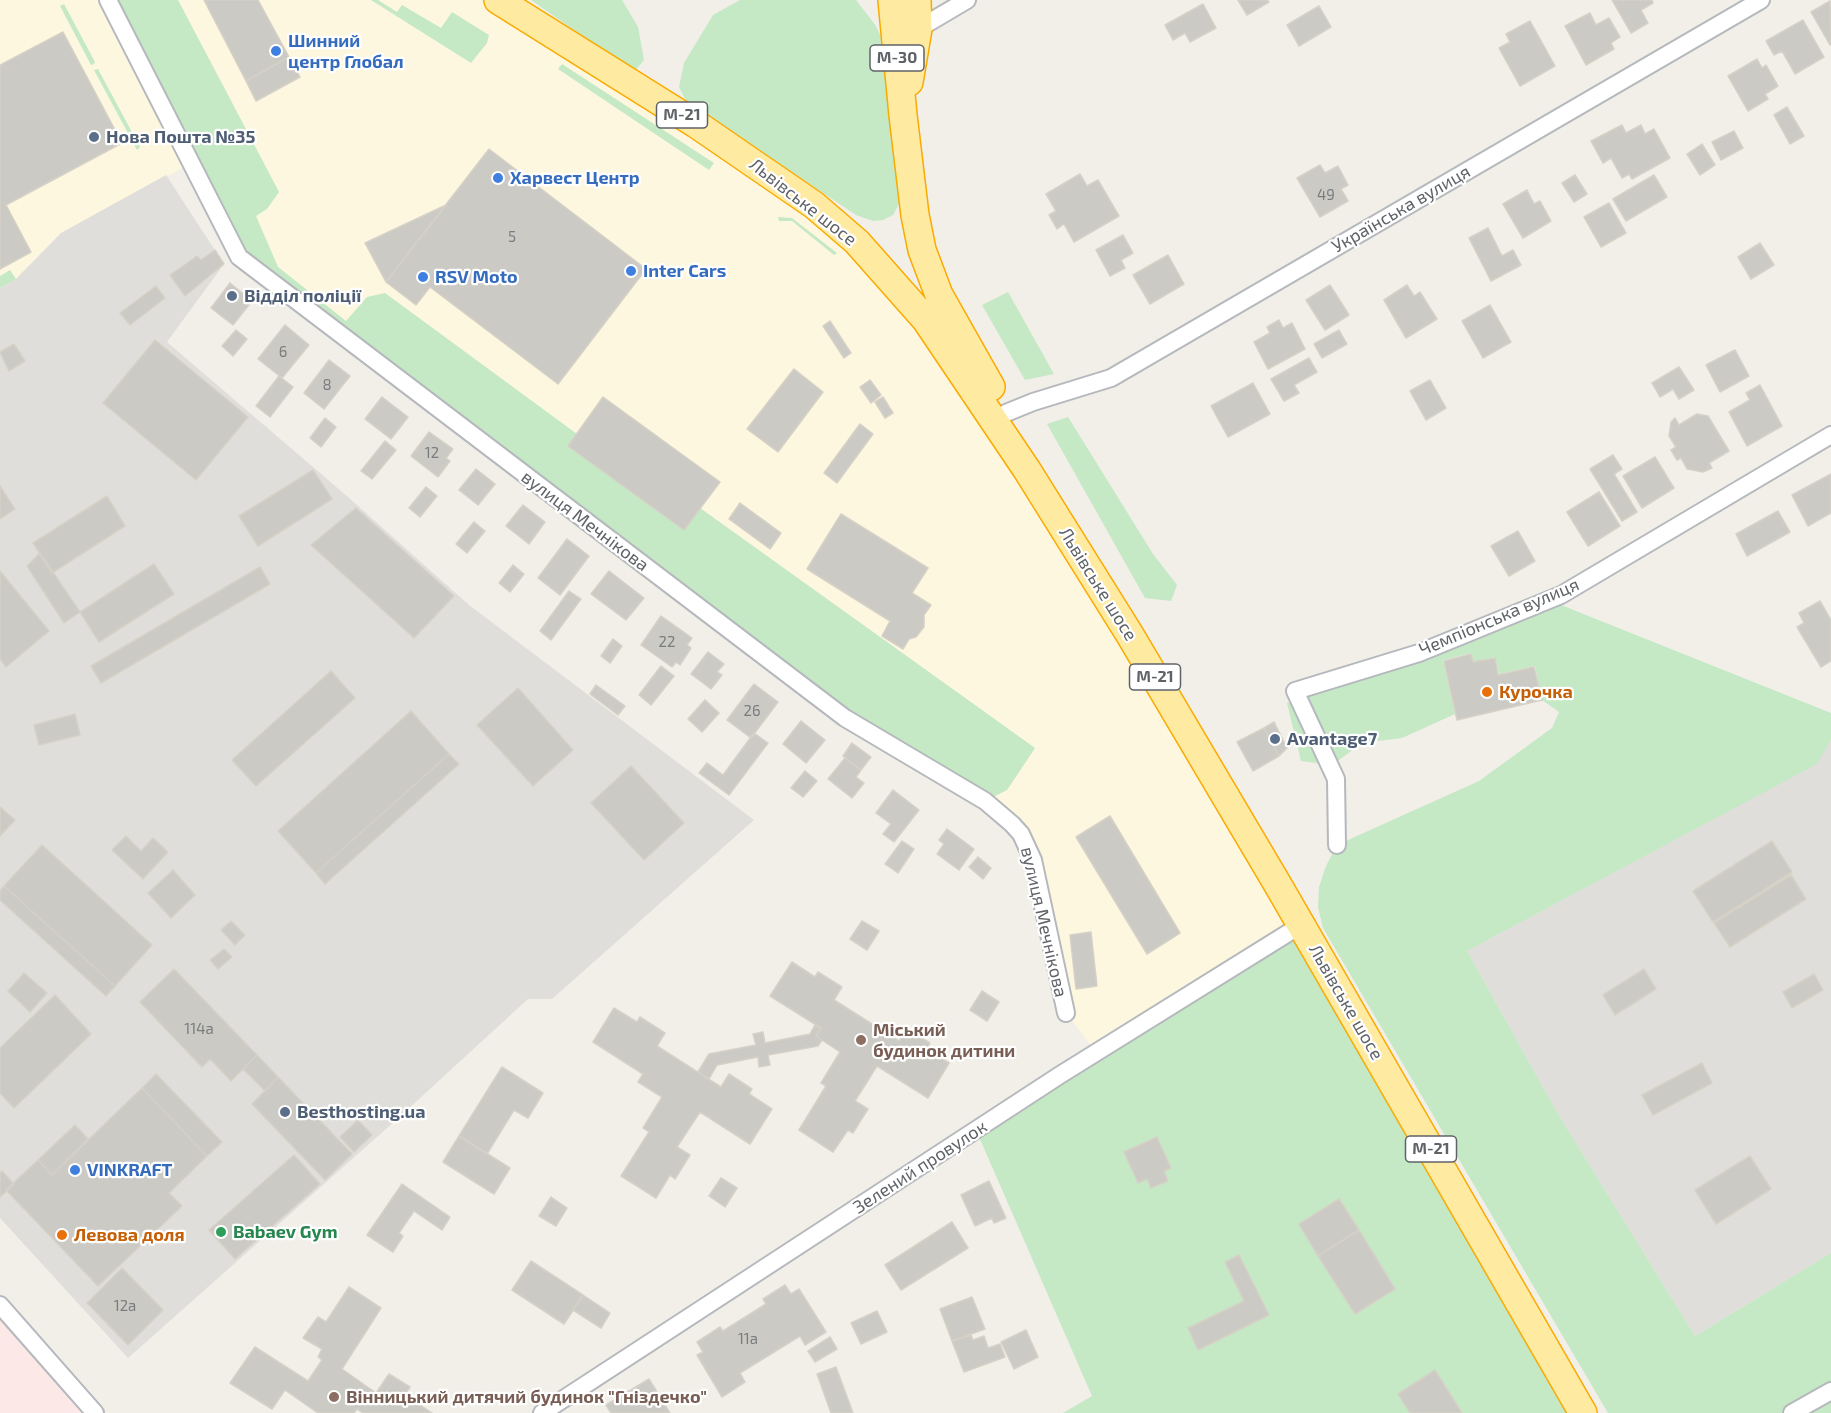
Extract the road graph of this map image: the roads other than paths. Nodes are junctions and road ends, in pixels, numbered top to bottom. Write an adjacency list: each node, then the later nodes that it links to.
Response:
1 (108, 0): 13 (street, вулиця Мечнікова)
2 (498, 0): 10 (highway, Львівське шосе / М-21)
3 (892, 0): 7 (highway, М-30)
4 (968, 0): 6 (street)
5 (1761, 0): 8 (street, Українська вулиця)
6 (923, 16): 7 (highway, М-21)
7 (903, 115): 8 (highway, М-21)
8 (1006, 413): 10 (highway, М-21)
9 (1831, 435): 11 (street, Чемпіонська вулиця)
10 (1027, 471): 12 (highway, Львівське шосе / М-21)
11 (1337, 844)
12 (1301, 925): 17 (street, Зелений провулок); 18 (highway, Львівське шосе / М-21)
13 (1066, 1013)
14 (0, 1305): 16 (street)
15 (1831, 1391): 19 (street)
16 (95, 1413)
17 (542, 1413)
18 (1583, 1413)
19 (1792, 1413)

